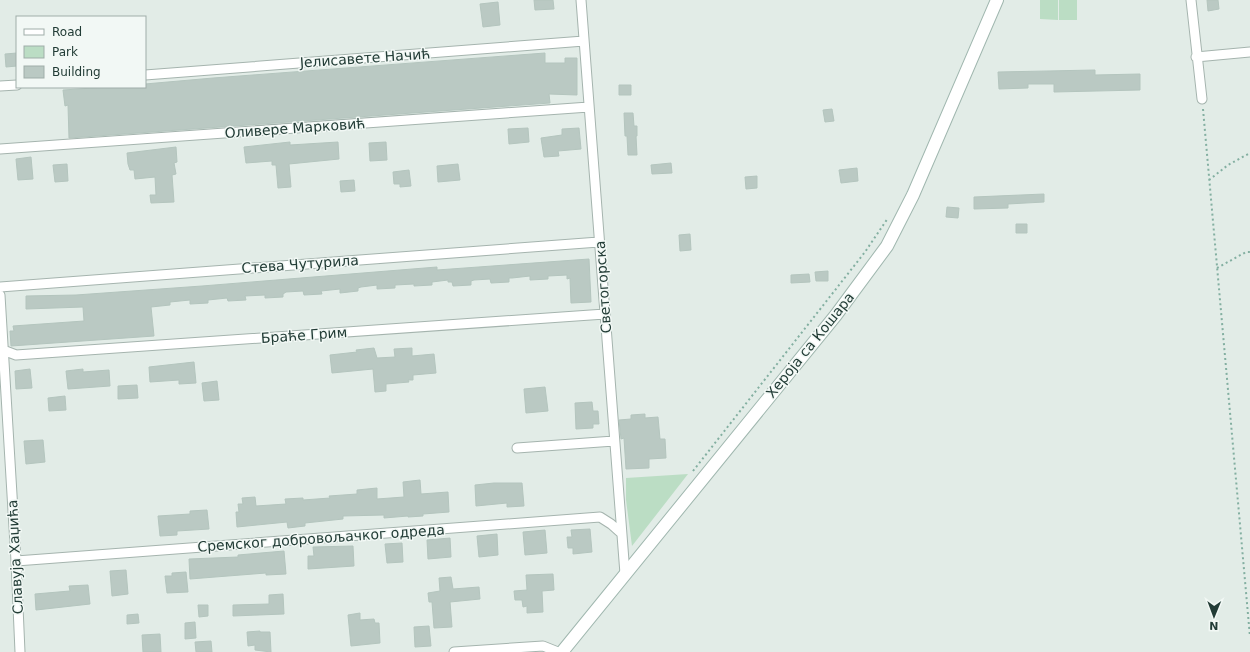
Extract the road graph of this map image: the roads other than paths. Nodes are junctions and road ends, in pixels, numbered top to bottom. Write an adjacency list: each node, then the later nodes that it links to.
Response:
1 (581, 0): 4 (street, Светогорска)
2 (996, 0): 23 (street, Хероја са Кошара)
3 (1191, 0): 6 (street)
4 (584, 41): 7 (street, Јелисавете Начић); 11 (street, Светогорска)
5 (1250, 52): 6 (street)
6 (1196, 57): 10 (street)
7 (146, 75)
8 (16, 85): 9 (street)
9 (0, 86)
10 (1202, 99)
11 (589, 107): 12 (street, Оливере Марковић); 13 (street, Светогорска)
12 (0, 149)
13 (599, 242): 14 (street, Стева Чутурила); 16 (street, Светогорска)
14 (0, 287)
15 (0, 295): 17 (street, Славуја Хаџића)
16 (605, 314): 18 (street, Браће Грим); 19 (street, Светогорска)
17 (1, 332): 18 (street, Славуја Хаџића)
18 (3, 350): 22 (street, Славуја Хаџића)
19 (614, 441): 20 (street); 21 (street, Светогорска)
20 (517, 448)
21 (621, 533): 22 (street, Сремског добровољачког одреда); 23 (street, Светогорска)
22 (16, 561): 24 (street, Славуја Хаџића)
23 (625, 574): 27 (street, Хероја са Кошара)
24 (20, 652)
25 (454, 652): 26 (street)
26 (558, 652)
27 (562, 652)

